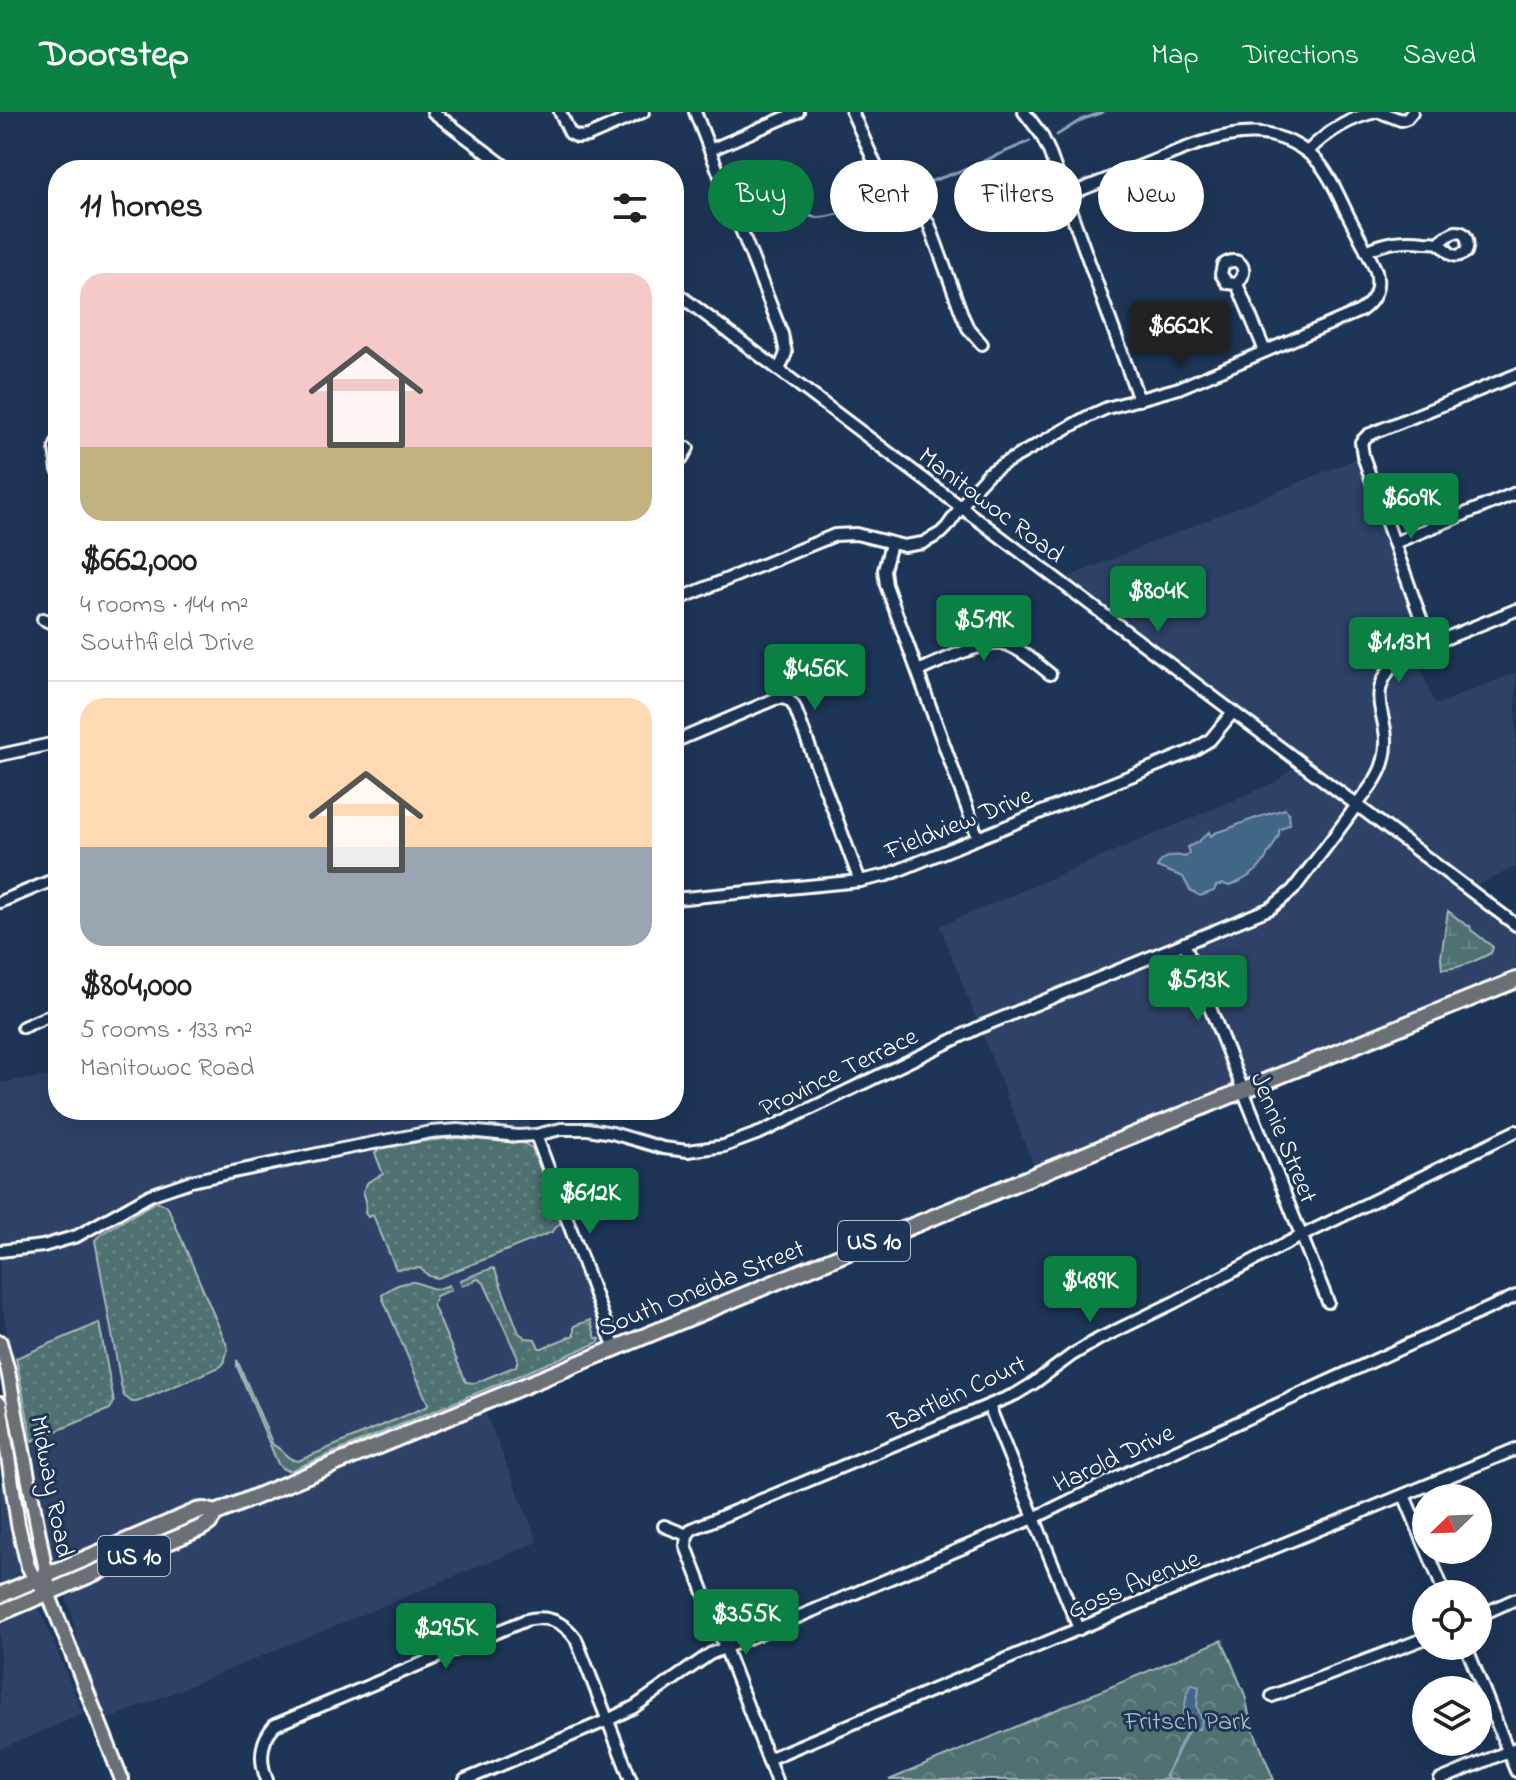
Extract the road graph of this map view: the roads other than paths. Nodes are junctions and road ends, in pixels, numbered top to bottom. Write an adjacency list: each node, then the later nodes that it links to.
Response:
1 (433, 112): 12 (street)
2 (560, 112): 3 (street)
3 (643, 112)
4 (695, 112): 10 (street)
5 (798, 112): 10 (street)
6 (852, 112): 20 (street)
7 (1024, 112): 13 (street)
8 (1378, 112): 9 (street); 11 (street)
9 (1412, 112)
10 (710, 150): 22 (street)
11 (1307, 152): 14 (street); 17 (street)
12 (497, 160)
13 (1051, 160)
14 (1082, 189)
15 (1078, 232): 24 (street)
16 (1438, 243): 17 (street)
17 (1366, 251): 21 (street)
18 (1237, 284): 21 (street)
19 (684, 299): 22 (street, Manitowoc Road)
20 (982, 344)
21 (1265, 351): 24 (street)
22 (779, 370): 28 (street, Manitowoc Road)
23 (1516, 375): 29 (street)
24 (1139, 400): 28 (street)
25 (688, 448): 26 (street)
26 (684, 455)
27 (1516, 493): 29 (street)
28 (961, 508): 30 (street); 38 (street, Manitowoc Road)
29 (1394, 543): 35 (street)
30 (891, 544): 31 (street); 36 (street)
31 (684, 597)
32 (1516, 610): 35 (street, Province Terrace)
33 (43, 619): 34 (street)
34 (48, 621)
35 (1430, 644): 42 (street, Province Terrace)
36 (918, 671): 37 (street); 43 (street)
37 (1050, 674)
38 (1233, 712): 42 (street, Manitowoc Road); 43 (street, Fieldview Drive)
39 (684, 738): 44 (street)
40 (48, 747): 41 (street)
41 (0, 755)
42 (1357, 805): 48 (street, Manitowoc Road); 49 (street, Province Terrace)
43 (978, 838): 44 (street, Fieldview Drive)
44 (860, 881): 46 (street, Fieldview Drive)
45 (48, 882): 47 (street)
46 (684, 898)
47 (0, 902)
48 (1516, 925)
49 (1184, 943): 53 (street, Jennie Street); 55 (street, Province Terrace)
50 (1516, 980): 53 (highway, South Oneida Street / US 10)
51 (48, 1016): 52 (street)
52 (23, 1027)
53 (1243, 1091): 56 (street, Jennie Street); 61 (highway, South Oneida Street / US 10)
54 (1516, 1131): 56 (street, Bartlein Court)
55 (536, 1135): 57 (street, Province Terrace); 61 (street)
56 (1302, 1236): 59 (street, Jennie Street); 63 (street, Bartlein Court)
57 (0, 1251)
58 (1516, 1296): 68 (street, Harold Drive)
59 (1328, 1302)
60 (0, 1342): 71 (main road, Midway Road)
61 (615, 1349): 66 (highway, South Oneida Street / US 10)
62 (0, 1403): 71 (main road, Midway Road)
63 (989, 1406): 68 (street); 70 (street, Bartlein Court)
64 (1516, 1449): 65 (street, Goss Avenue)
65 (1404, 1495): 67 (street); 77 (street, Goss Avenue)
66 (216, 1513): 71 (highway, South Oneida Street / US 10); 72 (highway, South Oneida Street / US 10)
67 (1412, 1515)
68 (1034, 1518): 77 (street); 79 (street, Harold Drive)
69 (664, 1526): 70 (street)
70 (687, 1535): 79 (street)
71 (41, 1577): 72 (main road, Midway Road); 73 (highway, South Oneida Street / US 10)
72 (48, 1593): 76 (highway, South Oneida Street / US 10); 86 (main road, Midway Road)
73 (0, 1595)
74 (1516, 1599): 75 (street)
75 (1492, 1610)
76 (0, 1613)
77 (1079, 1629): 84 (street, Goss Avenue)
78 (1412, 1643): 81 (street)
79 (725, 1647): 82 (street, Harold Drive); 84 (street)
80 (1472, 1660): 83 (street)
81 (1272, 1696)
82 (608, 1720): 87 (street); 88 (street, Harold Drive); 89 (street)
83 (1512, 1750): 85 (street); 91 (street)
84 (768, 1759): 90 (street)
85 (1516, 1771)
86 (122, 1780)
87 (267, 1780)
88 (465, 1780)
89 (631, 1780)
90 (776, 1780)
91 (1440, 1780)

